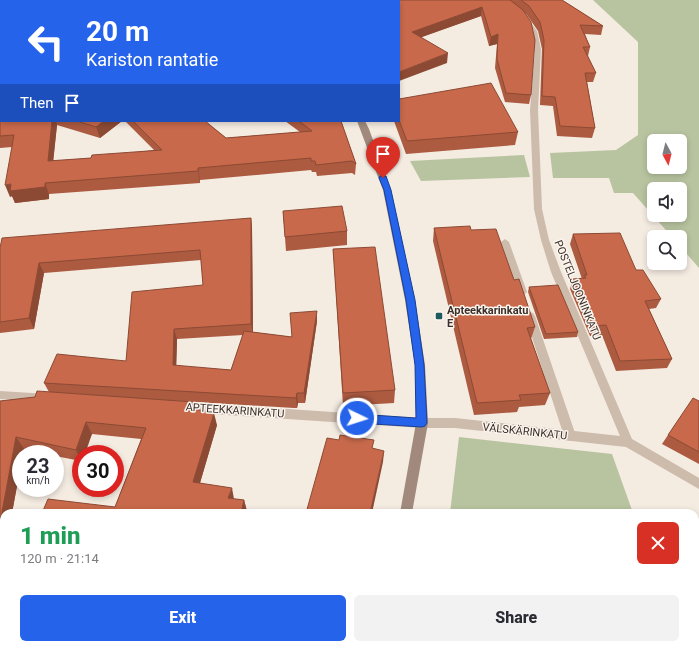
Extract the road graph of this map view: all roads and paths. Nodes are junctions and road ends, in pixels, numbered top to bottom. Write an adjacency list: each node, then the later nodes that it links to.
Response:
1 (503, 0): 9 (street, POSTELJOONINKATU)
2 (362, 122): 7 (street)
3 (505, 242): 8 (street)
4 (0, 395): 5 (street)
5 (55, 398)
6 (174, 406): 7 (street, APTEEKKARINKATU)
7 (422, 423): 8 (street, VÄLSKÄRINKATU); 11 (street)
8 (570, 436): 9 (street, VÄLSKÄRINKATU)
9 (628, 442): 10 (street)
10 (699, 484)
11 (407, 509)

